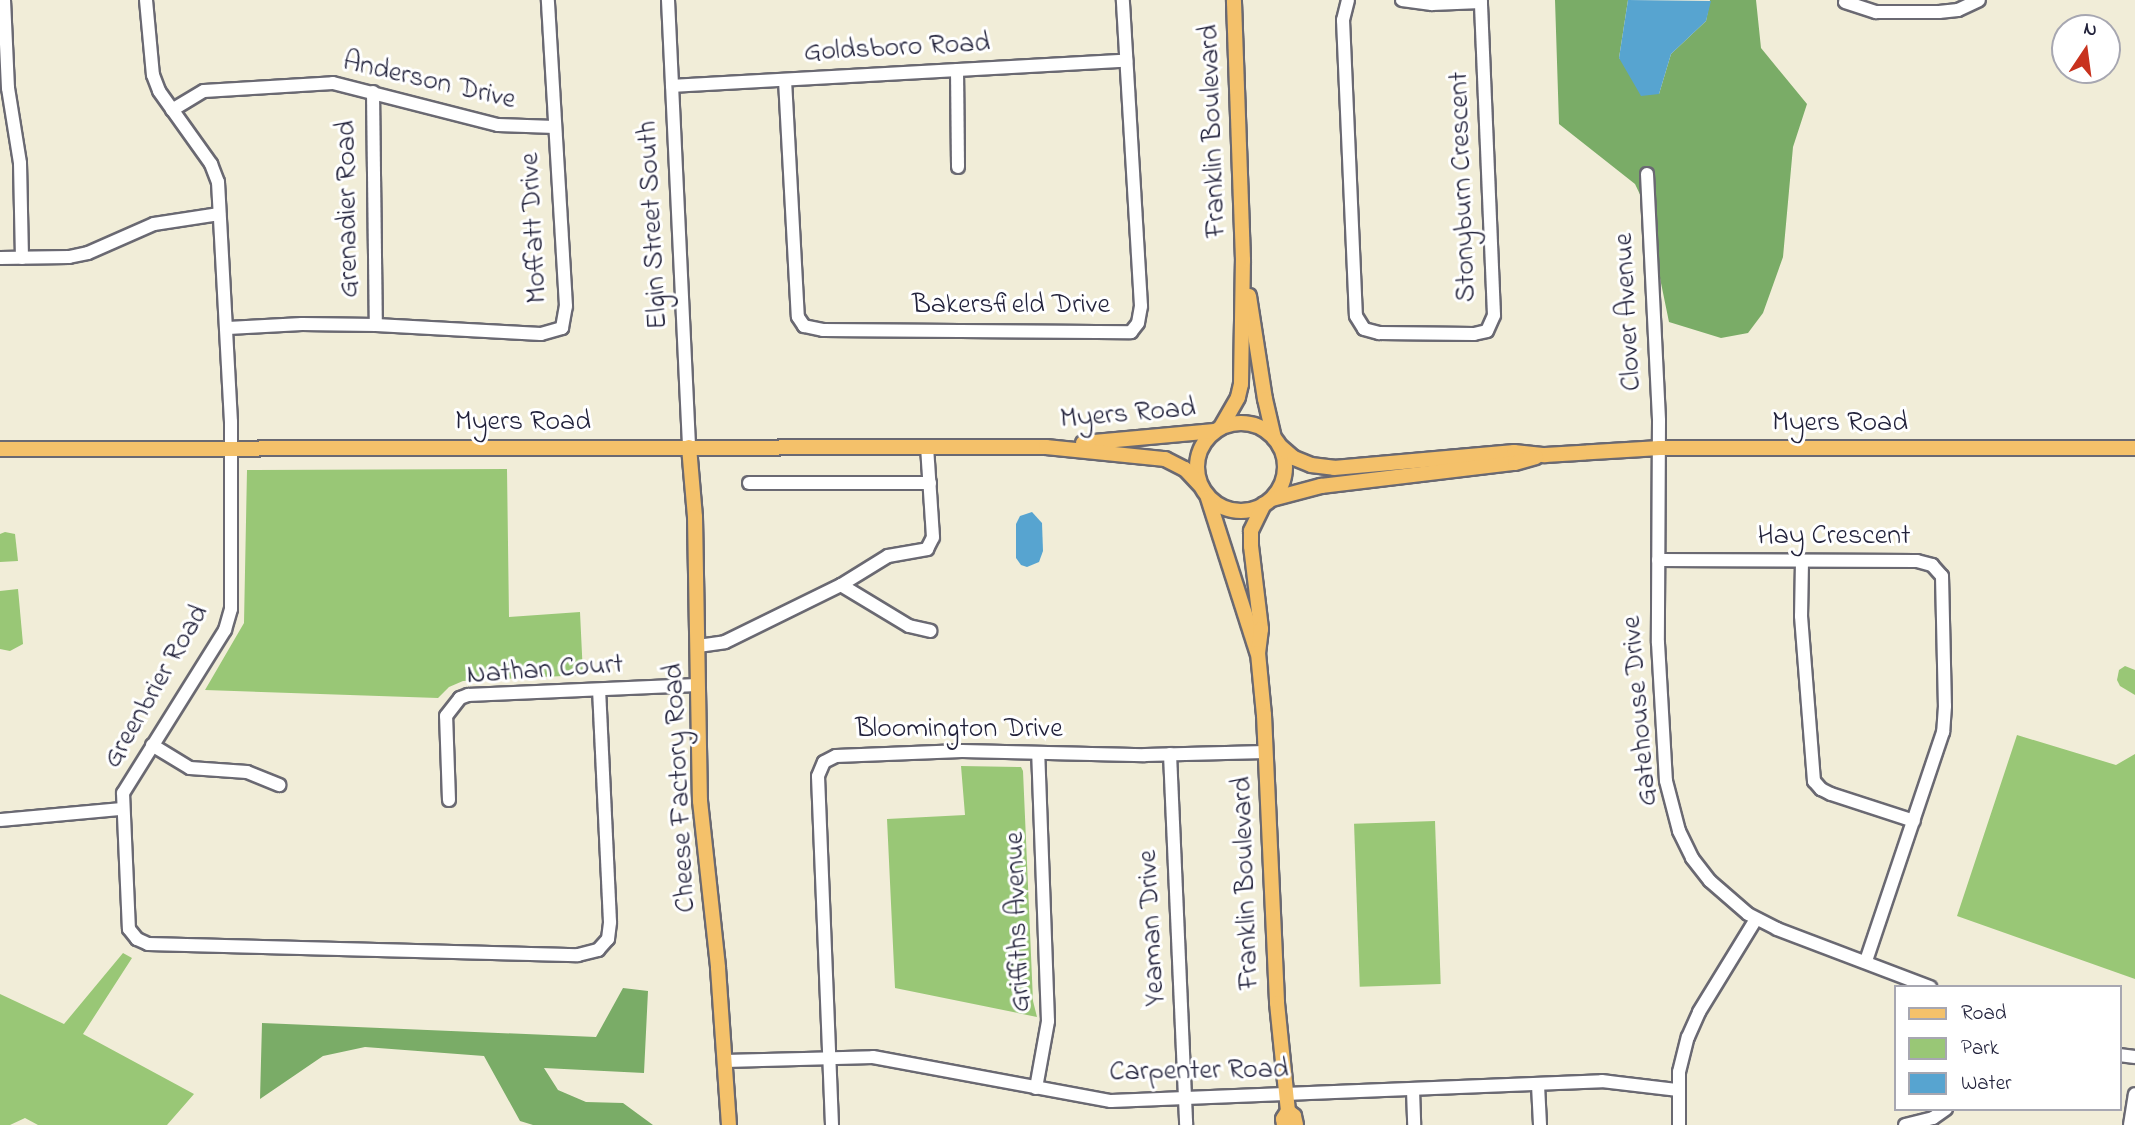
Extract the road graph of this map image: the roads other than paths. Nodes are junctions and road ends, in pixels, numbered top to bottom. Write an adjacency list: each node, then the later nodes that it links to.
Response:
1 (4, 0): 23 (street)
2 (146, 0): 17 (street, Greenbrier Road)
3 (548, 0): 18 (street, Moffatt Drive)
4 (668, 0): 15 (street, Elgin Street South)
5 (1123, 0): 12 (street, Bakersfield Drive)
6 (1234, 0): 24 (main road, Franklin Boulevard)
7 (1348, 0): 10 (street, Stonyburn Crescent)
8 (1402, 0): 10 (street, Stonyburn Crescent)
9 (1979, 0): 11 (street)
10 (1481, 1)
11 (1844, 2)
12 (1126, 61): 13 (street, Goldsboro Road); 14 (street, Bakersfield Drive)
13 (957, 70): 14 (street, Goldsboro Road); 19 (street)
14 (785, 80): 15 (street, Goldsboro Road)
15 (672, 86): 29 (street, Elgin Street South)
16 (373, 92): 17 (street, Anderson Drive); 18 (street, Anderson Drive); 25 (street, Grenadier Road)
17 (172, 110): 21 (street, Greenbrier Road)
18 (555, 127): 25 (street, Moffatt Drive)
19 (958, 167)
20 (1647, 174): 33 (street, Clover Avenue)
21 (219, 214): 23 (street); 26 (street, Greenbrier Road)
22 (0, 258): 23 (street)
23 (22, 258)
24 (1243, 260): 27 (main road, Franklin Boulevard); 28 (main road, Franklin Boulevard)
25 (376, 325): 26 (street, Moffatt Drive)
26 (228, 328): 32 (street, Greenbrier Road)
27 (1217, 429): 28 (main road); 31 (main road, Myers Road); 39 (main road)
28 (1277, 442): 36 (main road, Myers Road); 40 (main road)
29 (690, 447): 30 (main road, Myers Road); 32 (main road, Myers Road); 45 (main road, Cheese Factory Road)
30 (927, 447): 31 (main road, Myers Road); 38 (street)
31 (1046, 447): 39 (main road, Myers Road)
32 (232, 448): 35 (main road, Myers Road); 49 (street, Greenbrier Road)
33 (1660, 448): 34 (main road, Myers Road); 36 (main road, Myers Road); 41 (street, Gatehouse Drive)
34 (2135, 448)
35 (0, 449)
36 (1545, 455): 40 (main road, Myers Road)
37 (749, 483): 38 (street)
38 (930, 483): 43 (street)
39 (1204, 491): 40 (main road); 46 (main road, Franklin Boulevard)
40 (1268, 502): 46 (main road, Franklin Boulevard)
41 (1658, 561): 42 (street, Hay Crescent); 58 (street, Gatehouse Drive)
42 (1802, 561): 57 (street); 57 (street, Hay Crescent)
43 (841, 585): 44 (street); 45 (street)
44 (930, 631)
45 (698, 646): 47 (main road, Cheese Factory Road)
46 (1258, 653): 50 (main road, Franklin Boulevard)
47 (697, 685): 48 (street, Nathan Court); 62 (main road, Cheese Factory Road)
48 (599, 690): 54 (street, Nathan Court); 55 (street, Greenbrier Road)
49 (152, 745): 53 (street); 55 (street, Greenbrier Road)
50 (1266, 752): 52 (street, Bloomington Drive); 68 (main road, Franklin Boulevard)
51 (1038, 753): 52 (street, Bloomington Drive); 61 (street, Bloomington Drive); 64 (street, Griffiths Avenue)
52 (1170, 754): 69 (street, Yeaman Drive)
53 (280, 785)
54 (449, 800)
55 (122, 809): 56 (street)
56 (0, 820)
57 (1914, 821): 59 (street, Hay Crescent)
58 (1756, 919): 59 (street, Gatehouse Drive); 66 (street)
59 (1866, 961): 60 (street, Gatehouse Drive)
60 (1925, 985)
61 (829, 1056): 62 (street, Carpenter Road); 64 (street, Carpenter Road); 73 (street, Bloomington Drive)
62 (725, 1061): 72 (main road, Cheese Factory Road)
63 (1538, 1085): 65 (street, Carpenter Road); 66 (street, Carpenter Road); 77 (street)
64 (1036, 1088): 69 (street, Carpenter Road)
65 (1413, 1090): 68 (street, Carpenter Road); 76 (street)
66 (1678, 1090): 78 (street)
67 (2135, 1094): 80 (street)
68 (1286, 1095): 69 (street, Carpenter Road); 71 (main road, Franklin Boulevard)
69 (1185, 1100): 74 (street, Yeaman Drive)
70 (1943, 1111): 79 (street)
71 (1286, 1118): 75 (main road, Franklin Boulevard)
72 (729, 1125)
73 (832, 1125)
74 (1186, 1125)
75 (1296, 1125)
76 (1415, 1125)
77 (1540, 1125)
78 (1679, 1125)
79 (1905, 1125)
80 (2130, 1125)

